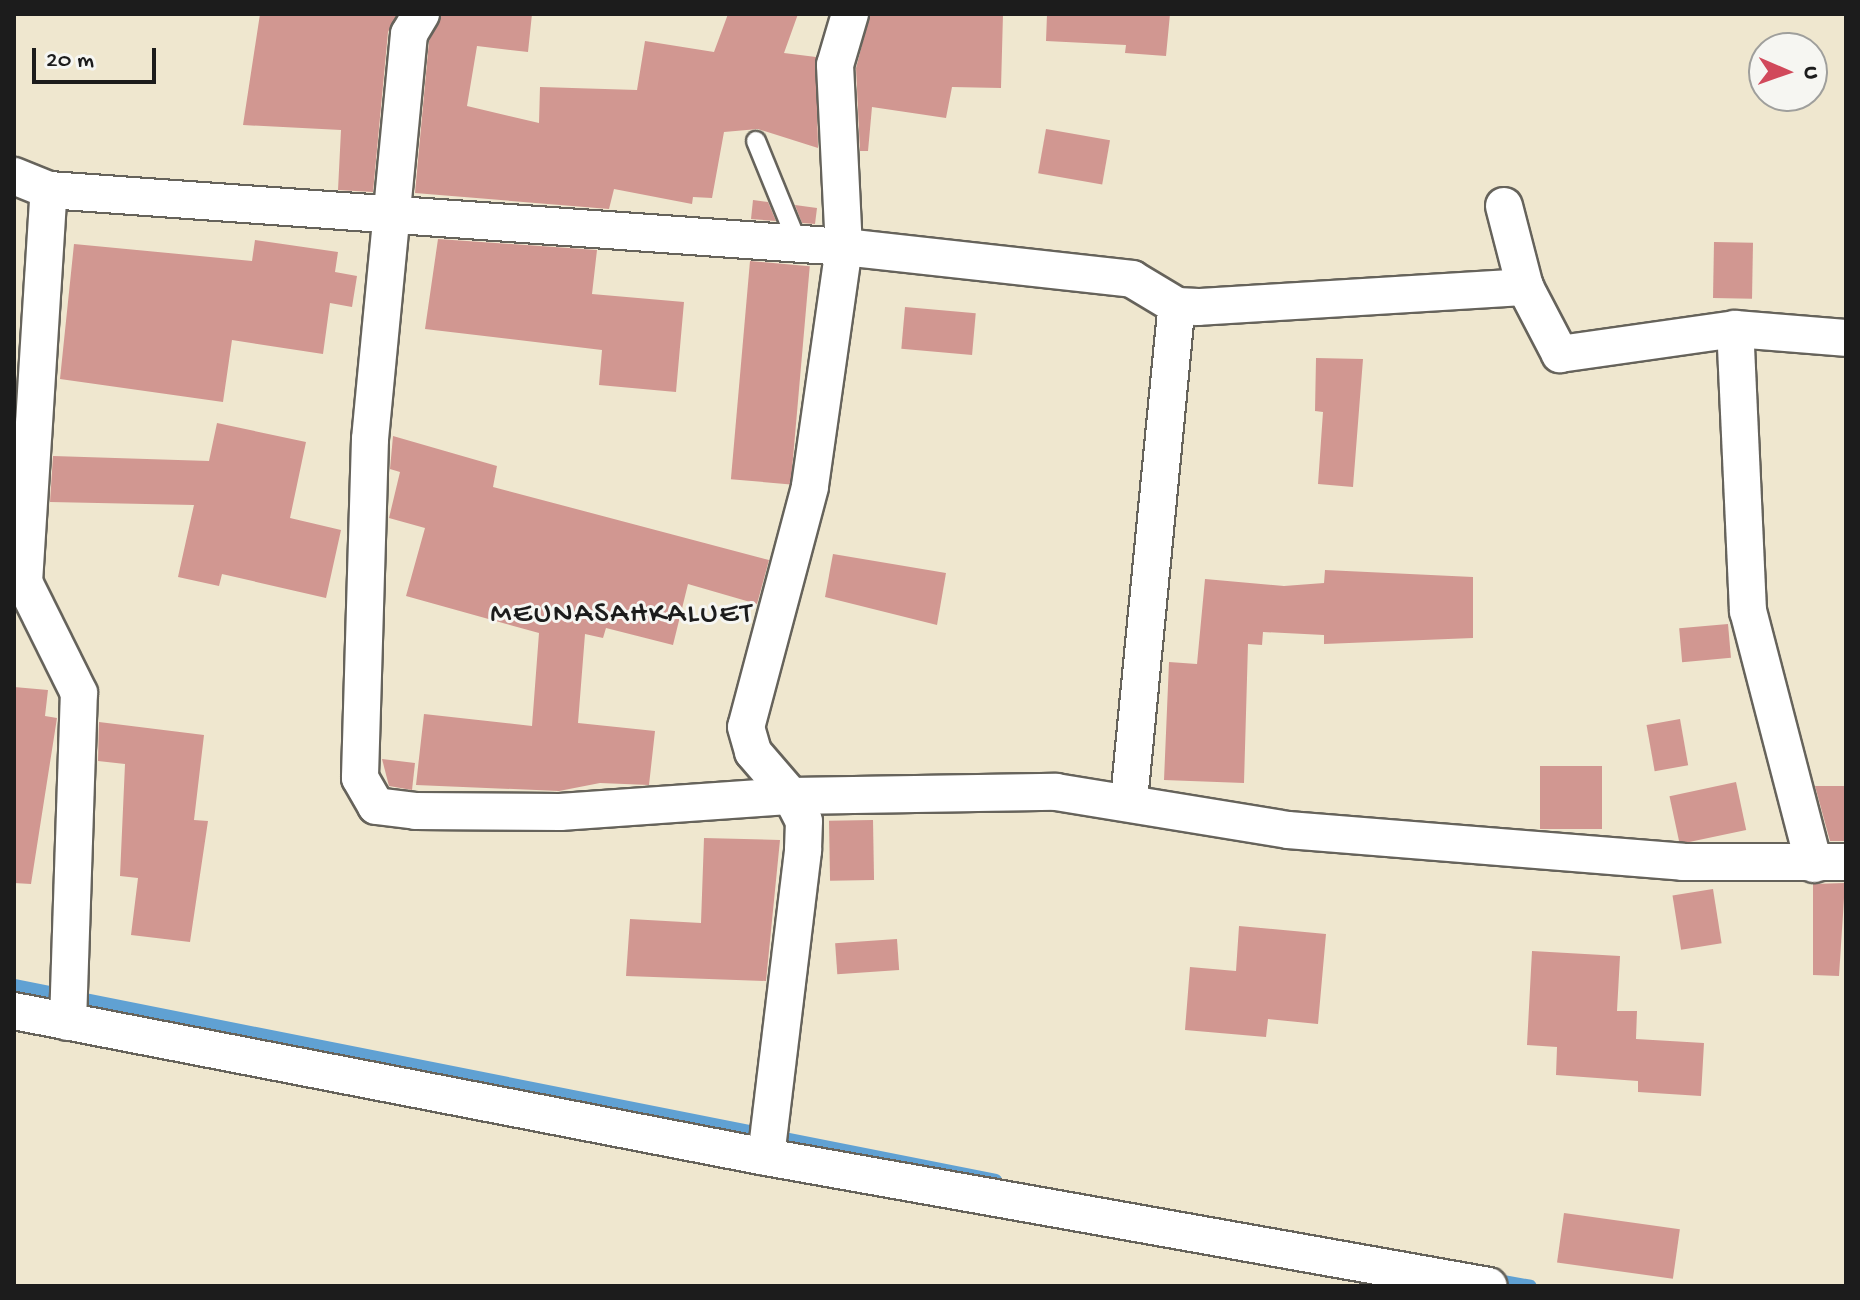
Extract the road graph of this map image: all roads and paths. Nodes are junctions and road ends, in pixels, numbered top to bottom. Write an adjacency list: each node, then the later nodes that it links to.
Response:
1 (421, 14): 7 (street)
2 (850, 14): 9 (street)
3 (756, 141): 8 (lane)
4 (14, 176): 5 (street)
5 (49, 190): 7 (street); 17 (street)
6 (1504, 206): 10 (street)
7 (391, 213): 8 (street); 14 (street)
8 (798, 244): 9 (street)
9 (844, 247): 11 (street); 14 (street)
10 (1525, 287): 11 (street); 12 (street)
11 (1177, 306): 15 (street)
12 (1735, 329): 13 (street); 16 (street)
13 (1846, 338)
14 (791, 796): 15 (street); 19 (street)
15 (1129, 800): 16 (street)
16 (1830, 863)
17 (70, 1001): 18 (street); 19 (street)
18 (14, 1011)
19 (770, 1139): 20 (street)
20 (1489, 1286)

